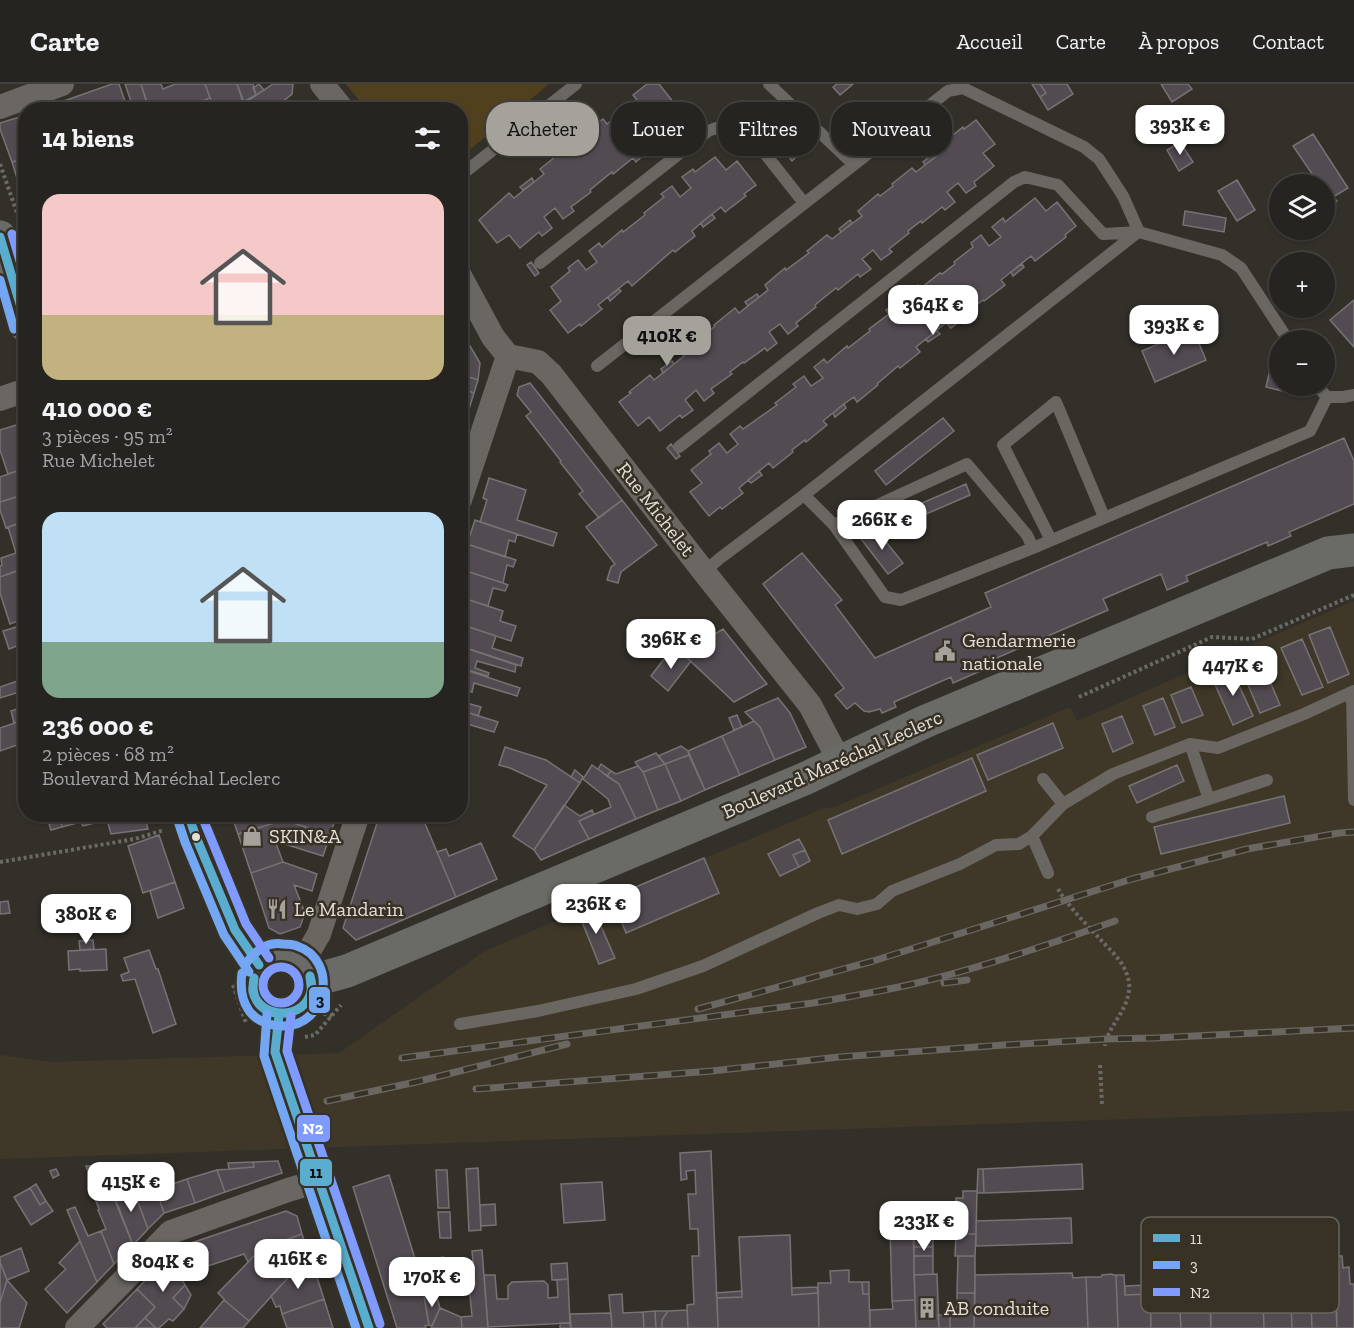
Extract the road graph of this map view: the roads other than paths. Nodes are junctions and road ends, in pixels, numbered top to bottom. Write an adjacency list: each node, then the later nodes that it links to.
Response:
1 (62, 84): 6 (street)
2 (322, 84): 5 (street)
3 (576, 84): 8 (lane)
4 (769, 84): 7 (lane)
5 (337, 102)
6 (0, 107)
7 (853, 165): 9 (lane); 11 (lane)
8 (468, 170)
9 (804, 203): 12 (lane); 17 (lane)
10 (9, 227): 13 (street)
11 (1139, 232): 15 (lane); 22 (lane); 24 (lane)
12 (540, 263)
13 (18, 279)
14 (468, 290): 16 (street)
15 (1281, 330)
16 (508, 356): 23 (street); 30 (street, Rue Michelet)
17 (597, 366)
18 (18, 393): 21 (street)
19 (1354, 395): 20 (lane)
20 (1327, 397): 25 (lane)
21 (0, 399)
22 (679, 447)
23 (468, 476)
24 (804, 495): 26 (lane); 30 (lane)
25 (1104, 517): 27 (lane); 27 (lane)
26 (834, 525): 28 (lane); 28 (lane)
27 (1051, 540): 28 (lane)
28 (1033, 548)
29 (1354, 550): 33 (street, Boulevard Maréchal Leclerc)
30 (704, 572): 33 (street, Rue Michelet)
31 (1353, 692): 32 (lane); 37 (lane)
32 (1190, 744): 36 (lane); 38 (lane)
33 (840, 762): 45 (street, Boulevard Maréchal Leclerc)
34 (1043, 779): 38 (lane)
35 (1268, 780): 36 (lane)
36 (1209, 799): 39 (lane)
37 (1354, 800)
38 (1063, 804): 42 (lane)
39 (1152, 817)
40 (178, 822): 44 (street)
41 (355, 822): 45 (street)
42 (1032, 836): 43 (lane); 47 (lane)
43 (1048, 873)
44 (259, 965): 45 (street); 46 (street)
45 (306, 972): 46 (street)
46 (279, 1015): 48 (street)
47 (460, 1024)
48 (318, 1180): 49 (street); 50 (street)
49 (77, 1328)
50 (369, 1328)

